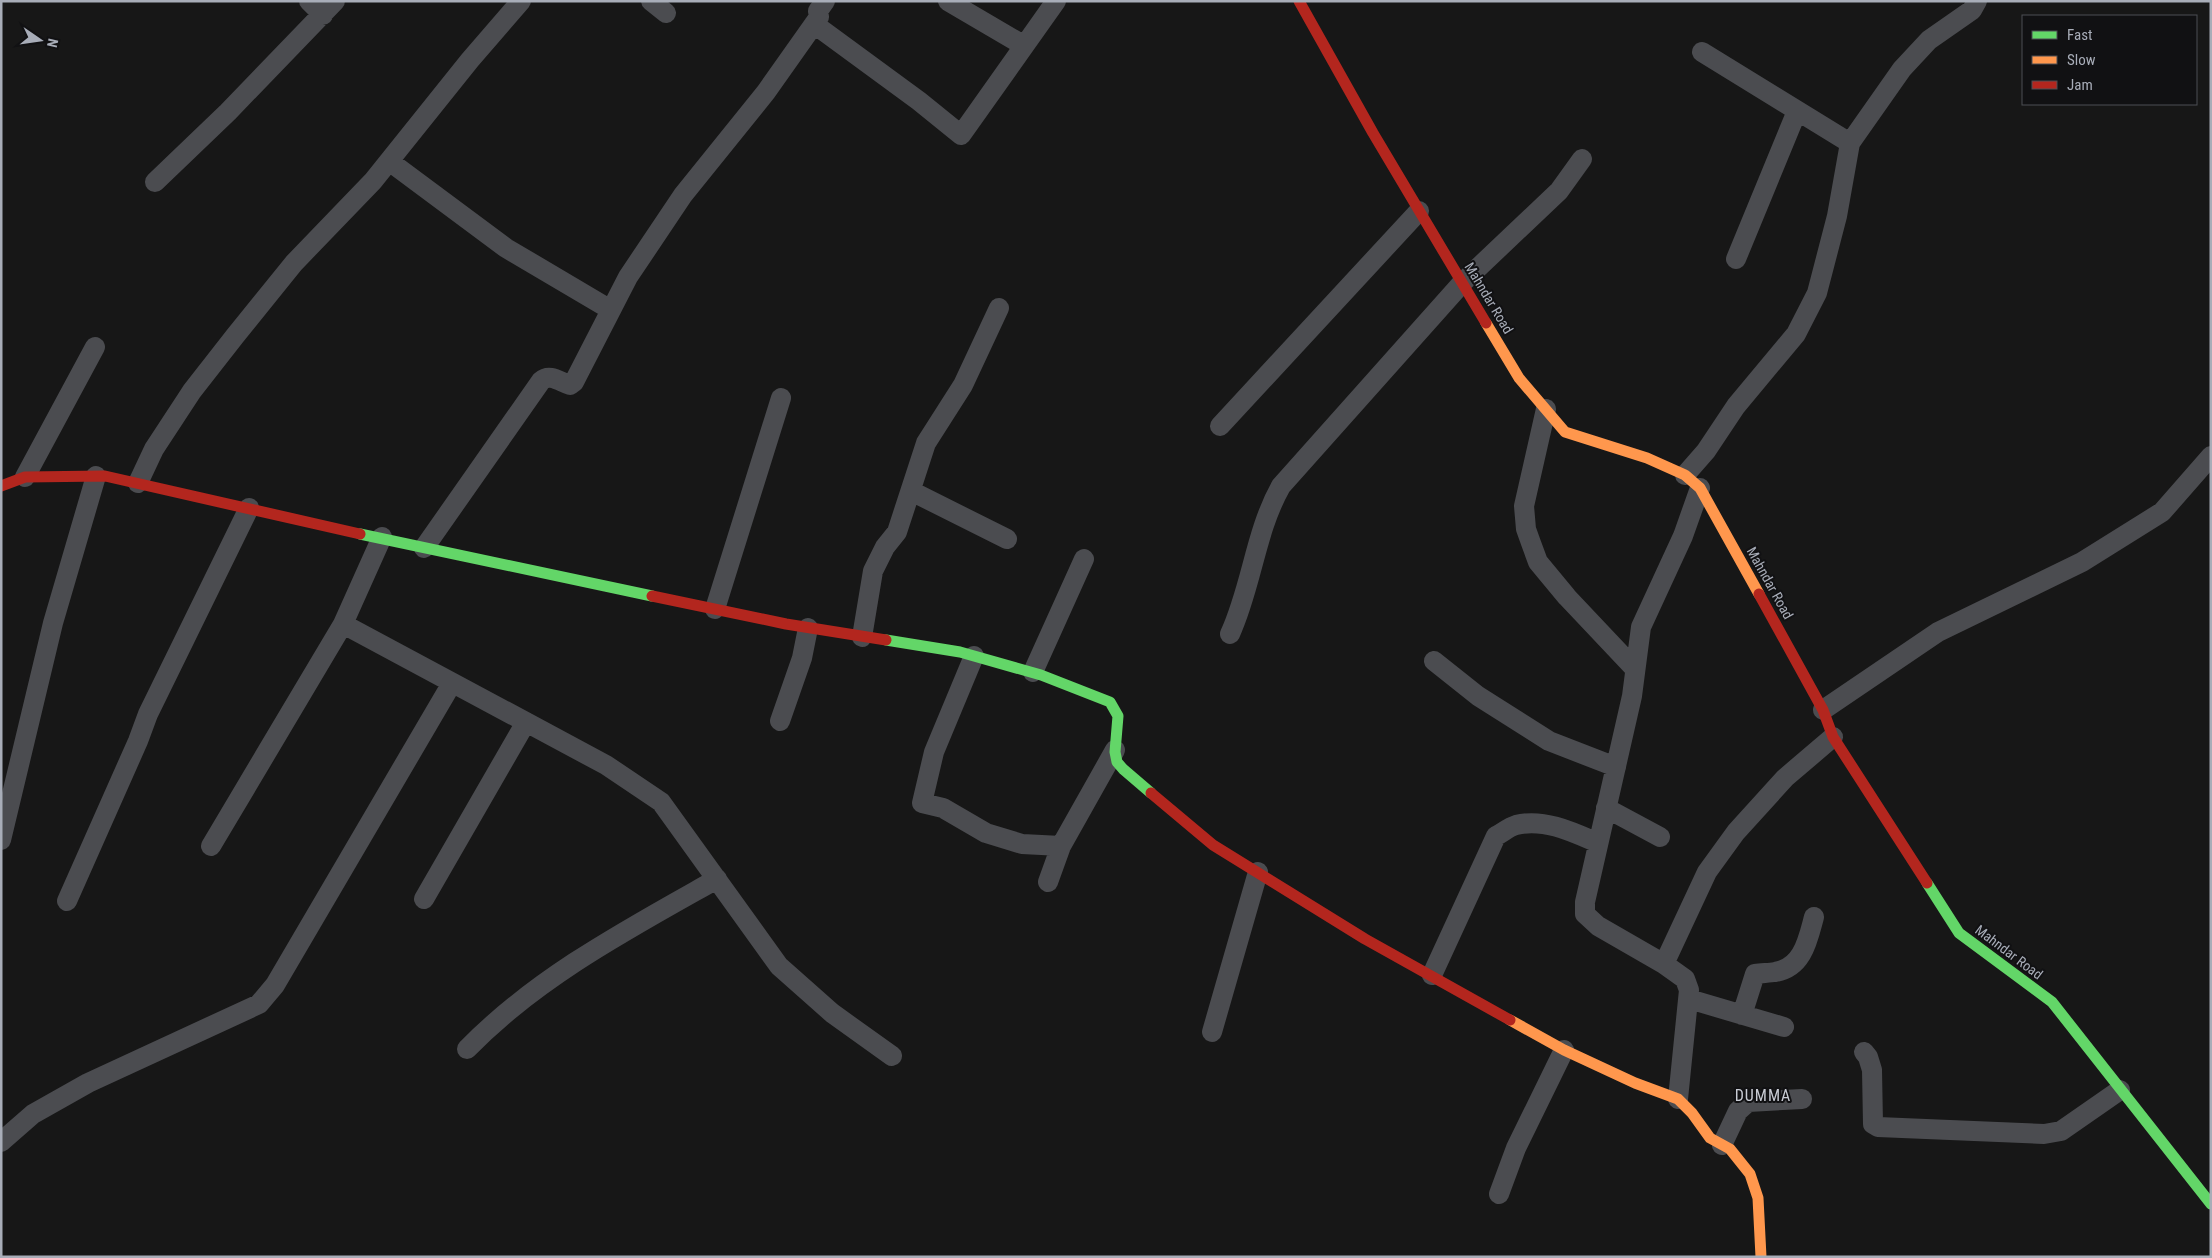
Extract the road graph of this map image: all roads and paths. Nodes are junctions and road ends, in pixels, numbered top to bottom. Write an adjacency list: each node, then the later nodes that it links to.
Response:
1 (520, 1): 14 (street)
2 (825, 1): 8 (street)
3 (948, 1): 9 (street)
4 (1056, 1): 9 (street)
5 (1299, 1): 16 (street, Mahndar Road)
6 (1977, 1): 12 (street)
7 (322, 6): 15 (street)
8 (814, 24): 9 (street); 20 (street)
9 (1023, 45)
10 (1702, 52): 11 (street)
11 (1798, 111): 12 (street); 17 (street)
12 (1850, 143): 26 (street)
13 (1582, 158): 18 (street)
14 (389, 160): 20 (street); 29 (street)
15 (155, 182)
16 (1419, 211): 18 (street, Mahndar Road); 24 (street)
17 (1736, 259)
18 (1462, 283): 23 (street, Mahndar Road); 41 (street)
19 (1000, 308): 32 (street)
20 (611, 310): 36 (street)
21 (95, 347): 28 (street)
22 (780, 398): 38 (street)
23 (1546, 408): 26 (street, Mahndar Road); 45 (street)
24 (1220, 426)
25 (2211, 456): 48 (street)
26 (1685, 475): 31 (street, Mahndar Road)
27 (96, 476): 28 (street); 29 (street); 56 (street)
28 (25, 477): 30 (street)
29 (138, 484): 33 (street)
30 (1, 486)
31 (1700, 488): 45 (street); 48 (street, Mahndar Road)
32 (911, 491): 35 (street); 42 (street)
33 (249, 508): 34 (street); 64 (street)
34 (382, 537): 36 (street); 39 (street)
35 (1007, 539)
36 (424, 548): 38 (street)
37 (1084, 559): 46 (street)
38 (715, 609): 40 (street)
39 (343, 624): 47 (street); 58 (street)
40 (808, 628): 42 (street); 49 (street)
41 (1230, 634)
42 (862, 637): 43 (street)
43 (974, 656): 46 (street); 59 (street)
44 (1434, 661): 53 (street)
45 (1635, 670): 53 (street)
46 (1033, 672): 52 (street)
47 (452, 683): 50 (street); 79 (street)
48 (1823, 710): 51 (street, Mahndar Road)
49 (780, 721)
50 (526, 722): 61 (street); 63 (street)
51 (1833, 737): 66 (street); 76 (street, Mahndar Road)
52 (1115, 750): 59 (street); 60 (street)
53 (1616, 766): 54 (street)
54 (1606, 808): 55 (street); 57 (street)
55 (1660, 837)
56 (1, 840)
57 (1598, 843): 66 (street); 67 (street)
58 (211, 846)
59 (1061, 846): 62 (street)
60 (1258, 872): 67 (street); 71 (street)
61 (717, 879): 72 (street); 75 (street)
62 (1048, 882)
63 (424, 899)
64 (67, 901)
65 (1814, 917): 69 (street)
66 (1664, 964): 68 (street)
67 (1432, 975): 73 (street)
68 (1689, 999): 69 (street); 77 (street)
69 (1742, 1015): 70 (street)
70 (1784, 1028)
71 (1212, 1032)
72 (467, 1049)
73 (1564, 1050): 77 (street); 81 (street)
74 (1864, 1052): 76 (street)
75 (892, 1056)
76 (2120, 1090): 82 (street, Mahndar Road)
77 (1678, 1099): 80 (street)
78 (1802, 1100): 80 (street)
79 (1, 1142)
80 (1722, 1145): 83 (street)
81 (1499, 1194)
82 (2211, 1204)
83 (1761, 1257)

